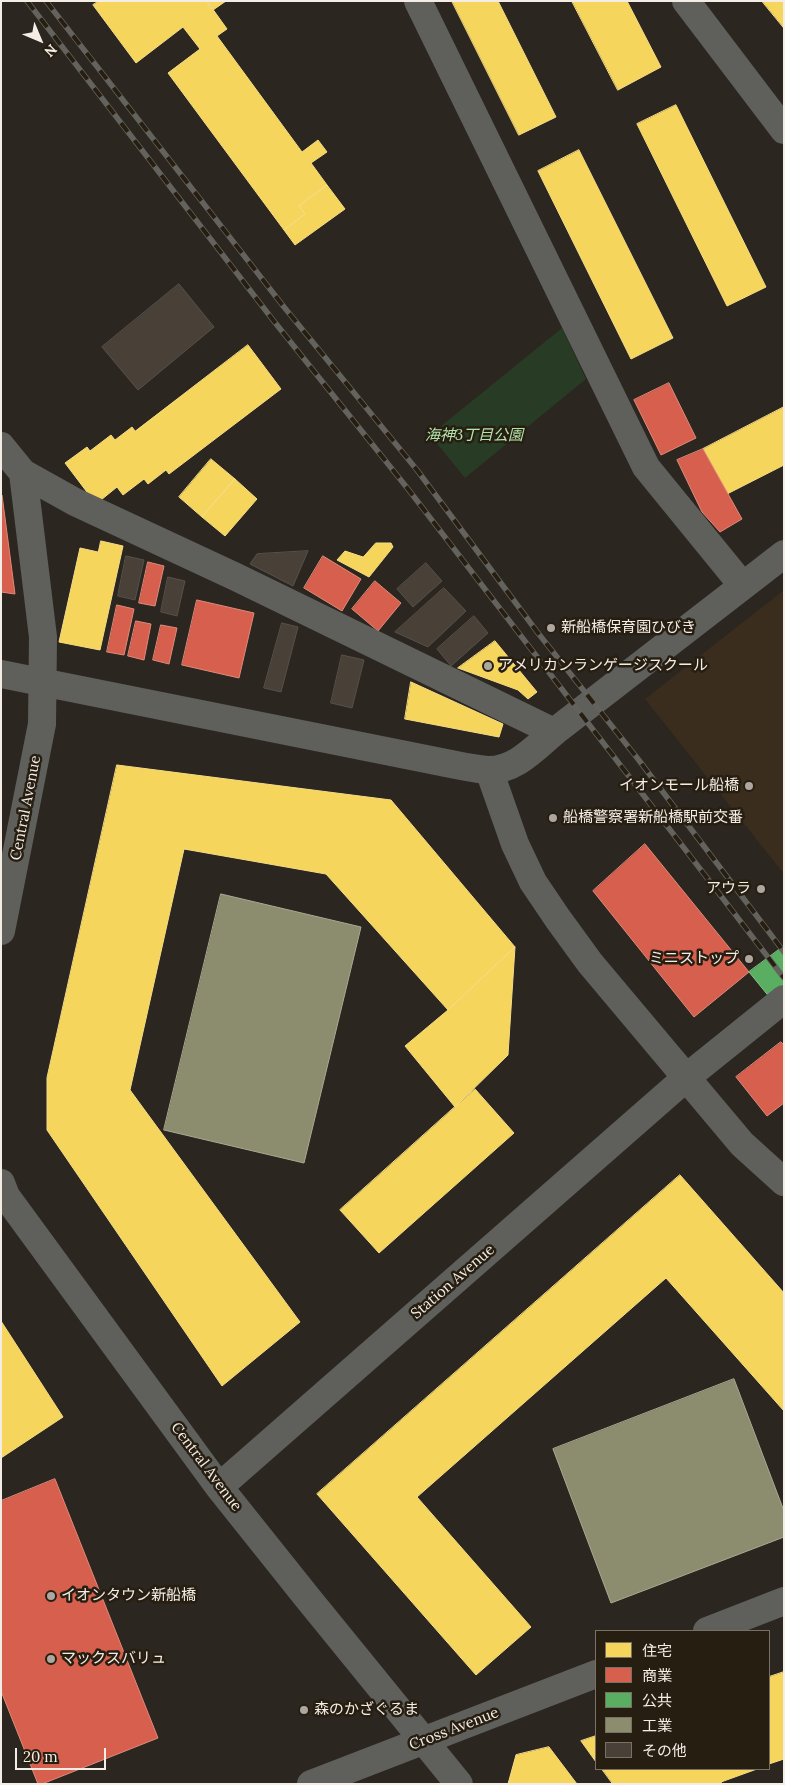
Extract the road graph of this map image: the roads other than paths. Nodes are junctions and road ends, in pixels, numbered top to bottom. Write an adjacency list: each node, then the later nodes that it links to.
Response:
1 (418, 1): 7 (street)
2 (686, 1): 3 (street)
3 (784, 130)
4 (1, 446): 5 (street)
5 (22, 473): 9 (street, Central Avenue); 10 (street)
6 (784, 554): 7 (street)
7 (743, 586): 10 (street)
8 (1, 674): 9 (street)
9 (42, 683): 11 (street); 12 (street, Central Avenue)
10 (554, 732): 11 (street)
11 (489, 770): 14 (street)
12 (1, 931)
13 (784, 999): 14 (street, Station Avenue)
14 (687, 1077): 15 (street); 17 (street, Station Avenue)
15 (784, 1182)
16 (1, 1183): 17 (street, Central Avenue)
17 (219, 1487): 21 (street, Central Avenue)
18 (784, 1601): 19 (street)
19 (710, 1630)
20 (595, 1674): 21 (street, Cross Avenue)
21 (424, 1741): 22 (street, Cross Avenue); 23 (street, Central Avenue)
22 (311, 1784)
23 (458, 1784)

